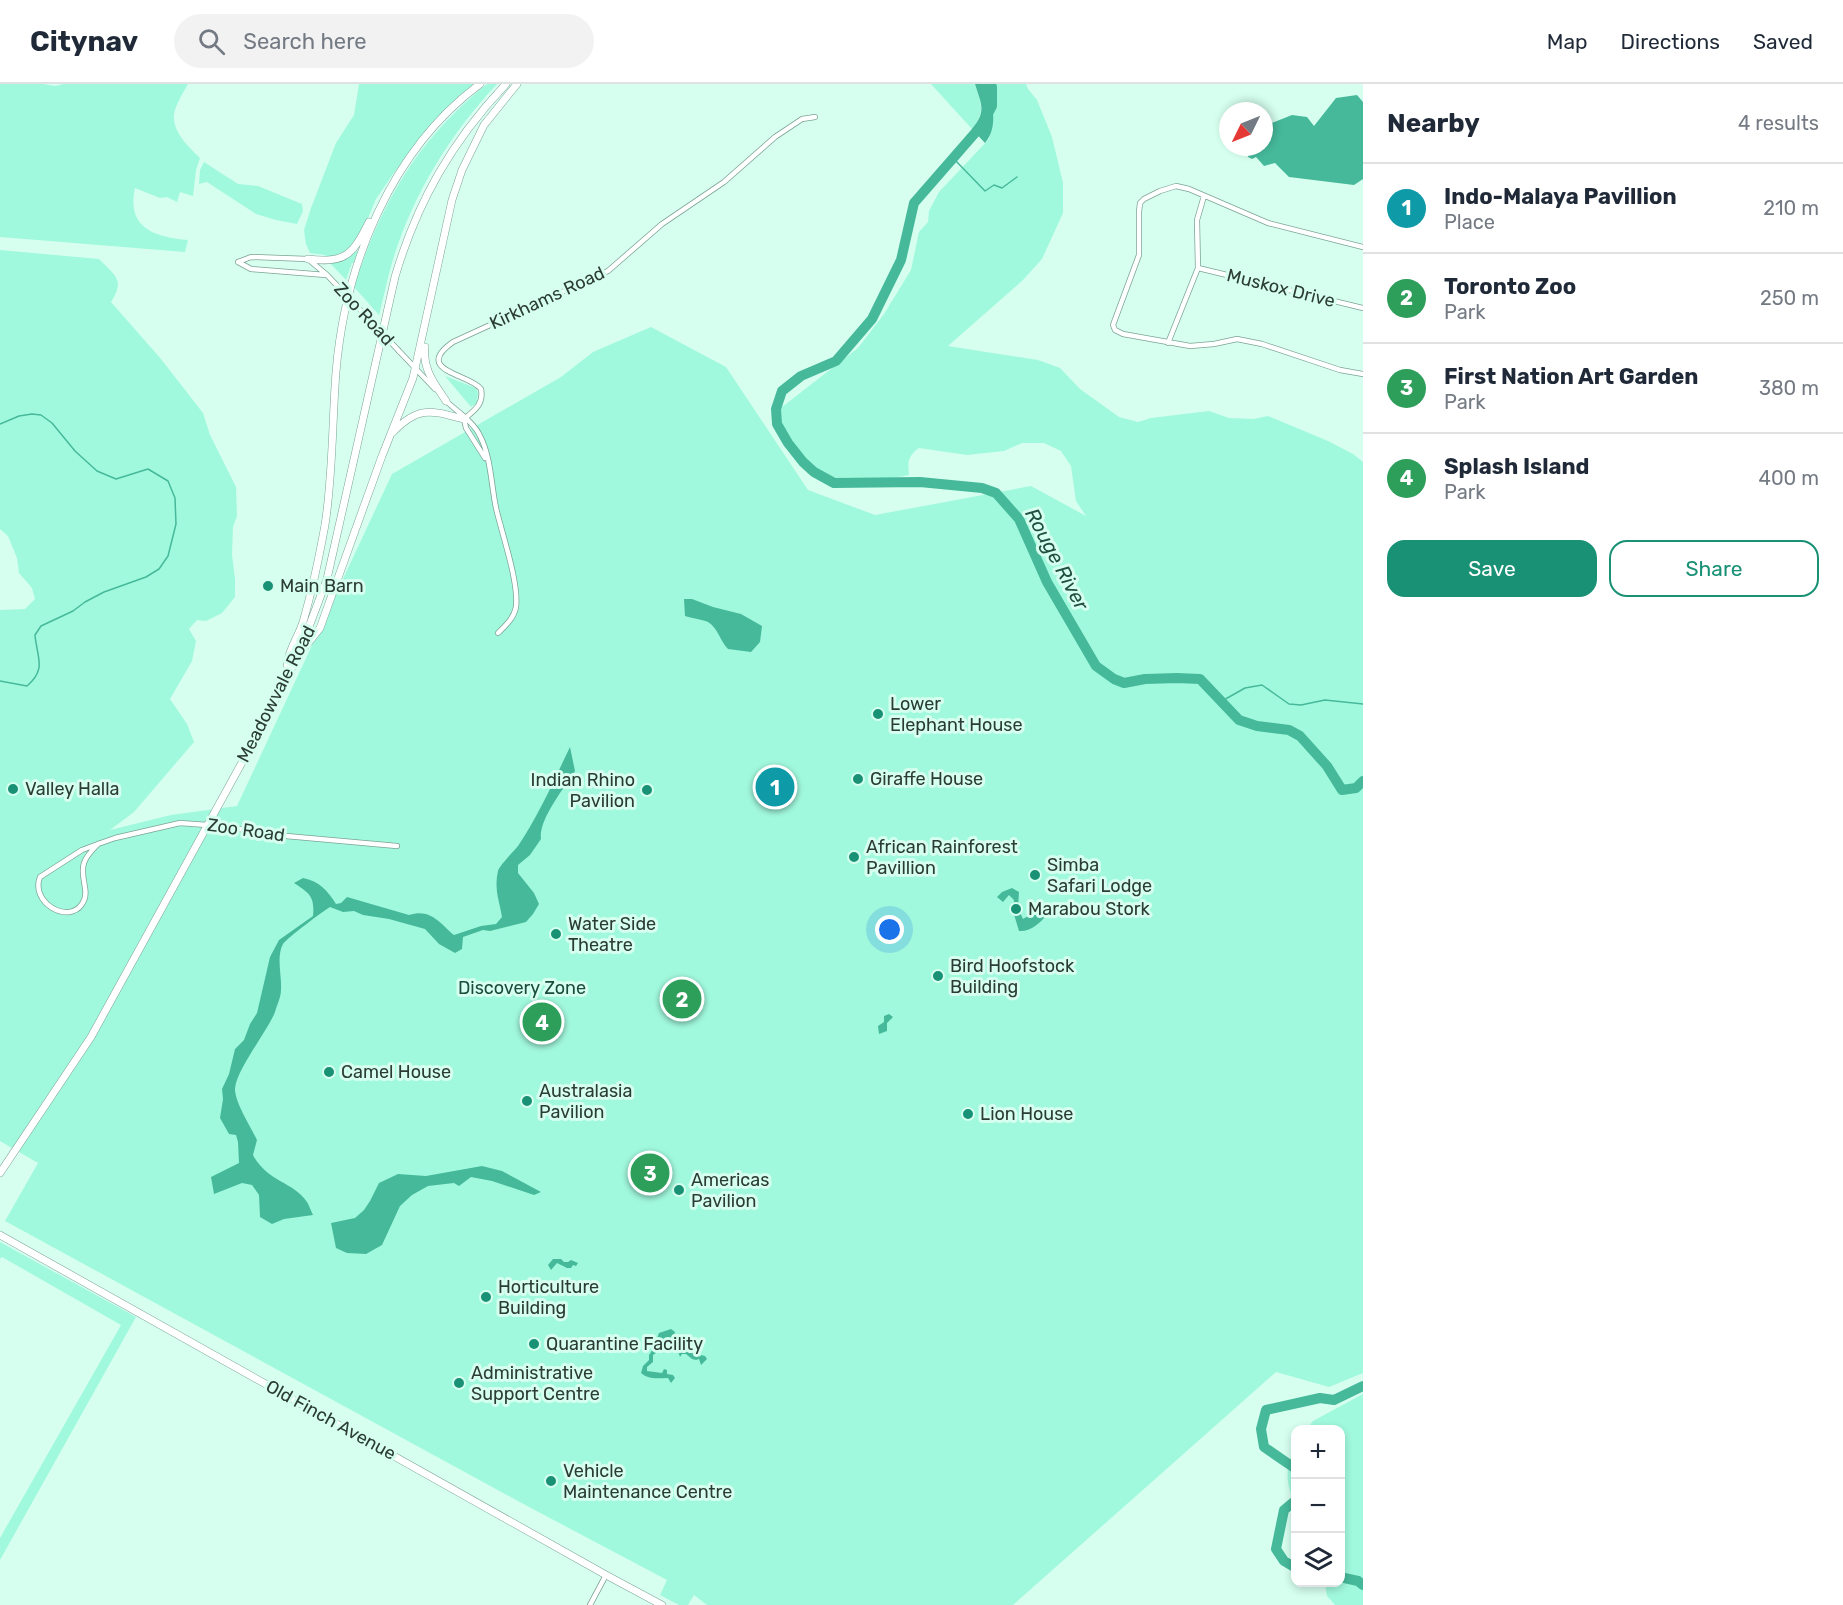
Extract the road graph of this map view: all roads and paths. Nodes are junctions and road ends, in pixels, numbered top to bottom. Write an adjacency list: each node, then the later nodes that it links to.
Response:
1 (480, 84): 5 (main road)
2 (506, 84): 21 (main road, Meadowvale Road)
3 (517, 84): 13 (main road)
4 (815, 117): 18 (street, Kirkhams Road)
5 (386, 194): 8 (main road); 11 (main road)
6 (1204, 196): 7 (street); 9 (street); 14 (street)
7 (1363, 247)
8 (308, 259): 10 (street); 10 (street, Zoo Road)
9 (1198, 268): 12 (street, Muskox Drive); 14 (street)
10 (327, 275): 11 (street, Zoo Road)
11 (348, 297): 15 (street, Zoo Road, bridge); 22 (main road)
12 (1363, 308)
13 (429, 309): 15 (main road); 17 (main road)
14 (1168, 343): 16 (street)
15 (416, 369): 17 (street, Zoo Road); 19 (main road)
16 (1363, 374)
17 (446, 401): 18 (street, Zoo Road)
18 (464, 419): 19 (main road); 20 (street, Zoo Road)
19 (392, 433): 21 (main road)
20 (498, 633)
21 (298, 656): 22 (main road, Meadowvale Road)
22 (287, 677): 23 (main road, Meadowvale Road)
23 (208, 825): 24 (street, Zoo Road); 25 (street, Zoo Road); 26 (main road, Meadowvale Road)
24 (98, 844): 24 (street, Zoo Road)
25 (397, 846)
26 (0, 1173)
27 (0, 1234): 28 (main road, Old Finch Avenue)
28 (606, 1575): 29 (street); 30 (main road, Old Finch Avenue)
29 (590, 1605)
30 (662, 1605)

